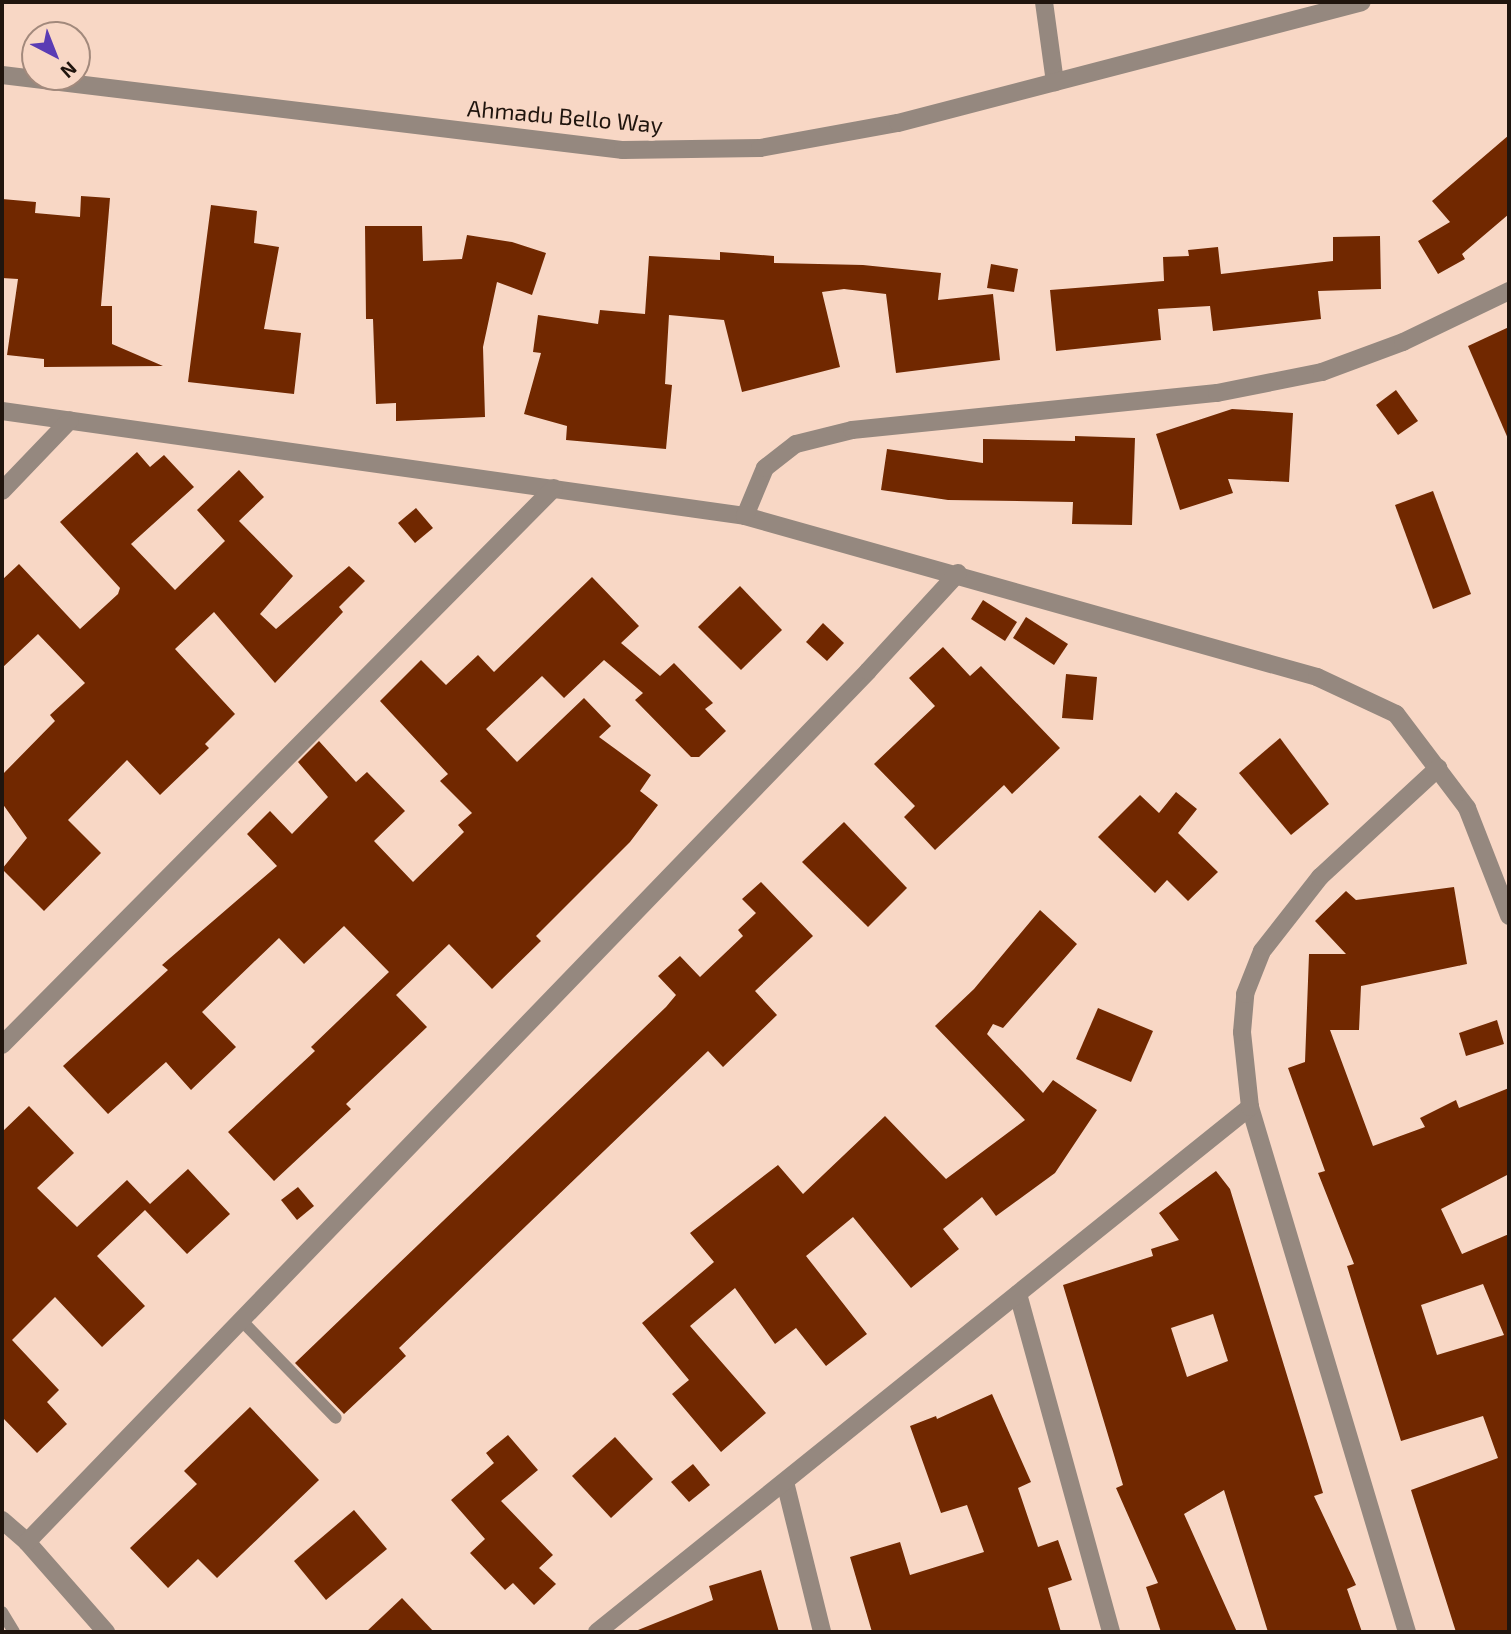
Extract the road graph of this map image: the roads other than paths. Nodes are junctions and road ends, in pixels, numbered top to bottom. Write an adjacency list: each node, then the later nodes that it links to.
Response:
1 (1044, 2): 4 (street)
2 (1361, 2): 4 (street, Ahmadu Bello Way)
3 (2, 75): 4 (street, Ahmadu Bello Way)
4 (1055, 82)
5 (1509, 290): 10 (street)
6 (2, 411): 7 (street)
7 (70, 420): 8 (street); 9 (street)
8 (554, 488): 10 (street); 14 (street)
9 (2, 491)
10 (745, 516): 11 (street)
11 (958, 573): 12 (street); 17 (street)
12 (1438, 768): 13 (street); 15 (street)
13 (1509, 916)
14 (2, 1045)
15 (1250, 1107): 16 (street); 28 (street)
16 (1018, 1294): 19 (street); 27 (street)
17 (241, 1320): 18 (lane); 21 (street)
18 (336, 1418)
19 (785, 1482): 25 (street); 26 (street)
20 (2, 1520): 21 (street)
21 (27, 1542): 24 (street)
22 (2, 1612): 23 (lane)
23 (14, 1632)
24 (106, 1632)
25 (597, 1632)
26 (822, 1632)
27 (1111, 1632)
28 (1406, 1632)

